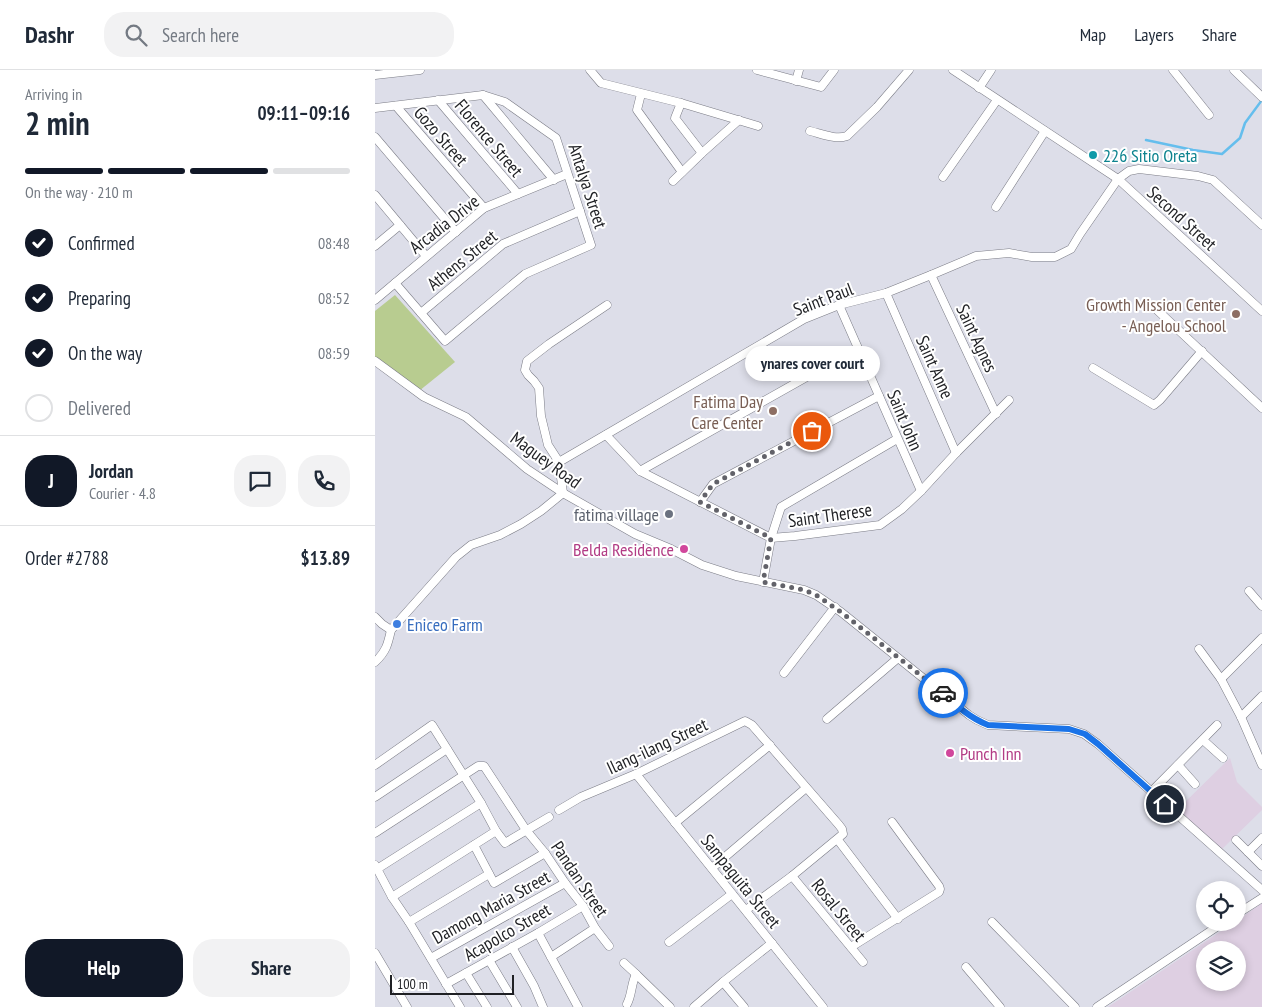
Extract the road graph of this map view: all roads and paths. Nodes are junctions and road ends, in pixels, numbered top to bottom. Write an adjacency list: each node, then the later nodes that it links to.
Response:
1 (420, 70): 11 (street)
2 (590, 70): 15 (street)
3 (757, 70): 13 (street)
4 (799, 70): 13 (street)
5 (835, 70): 13 (street)
6 (909, 70): 27 (street)
7 (953, 70): 14 (street, Second Street)
8 (991, 70): 14 (street)
9 (1173, 70): 23 (street)
10 (1234, 70): 17 (street)
11 (410, 71): 12 (street)
12 (378, 73)
13 (796, 81)
14 (979, 88): 19 (street, Second Street)
15 (641, 94): 20 (street); 30 (street)
16 (483, 95): 18 (street, Antalya Street); 31 (street, Antalya Street); 34 (street)
17 (1262, 97)
18 (438, 100): 21 (street, Antalya Street); 36 (street, Florence Street)
19 (997, 100): 26 (street, Second Street); 32 (street)
20 (681, 103): 24 (street); 29 (street)
21 (396, 106): 22 (street, Antalya Street); 39 (street, Gozo Street)
22 (375, 108)
23 (1209, 114)
24 (739, 120): 25 (street); 29 (street)
25 (758, 126)
26 (1045, 131): 33 (street, Second Street); 38 (street)
27 (811, 132)
28 (375, 137): 43 (street)
29 (701, 153): 30 (street)
30 (681, 172): 35 (street)
31 (567, 174): 34 (street, Arcadia Drive); 40 (street, Antalya Street)
32 (943, 177)
33 (1118, 179): 42 (street); 46 (street, Saint Paul); 53 (street, Second Street)
34 (554, 180): 36 (street, Arcadia Drive)
35 (673, 181)
36 (517, 194): 39 (street, Arcadia Drive)
37 (375, 195): 41 (street)
38 (996, 207)
39 (484, 208): 43 (street, Arcadia Drive)
40 (580, 211): 54 (street, Athens Street); 54 (street, Antalya Street)
41 (400, 225): 44 (street); 45 (street)
42 (1262, 225)
43 (456, 232): 45 (street, Arcadia Drive)
44 (375, 246)
45 (426, 256): 47 (street, Arcadia Drive)
46 (931, 275): 48 (street, Saint Paul); 62 (street, Saint Agnes)
47 (395, 283): 49 (street, Arcadia Drive); 54 (street, Antalya Street)
48 (886, 293): 51 (street, Saint Paul); 65 (street, Saint Anne)
49 (375, 300)
50 (607, 305): 66 (street)
51 (839, 305): 55 (street, Saint John); 63 (street, Saint Paul)
52 (1156, 308): 56 (street)
53 (1262, 311)
54 (421, 313)
55 (858, 348): 59 (street, Saint John); 67 (street)
56 (1201, 351): 58 (street); 61 (street)
57 (375, 361): 69 (street, Maguey Road)
58 (1093, 368)
59 (879, 396): 64 (street, Saint John); 70 (street)
60 (1009, 400): 62 (street, Saint Therese)
61 (1262, 408)
62 (996, 414): 65 (street, Saint Therese)
63 (606, 435): 66 (street, Saint Paul); 67 (street, Saint Therese)
64 (897, 439): 68 (street, Saint John); 71 (street)
65 (956, 453): 68 (street, Saint Therese)
66 (559, 462): 69 (street)
67 (641, 471): 70 (street, Saint Therese)
68 (921, 491): 71 (street, Saint Therese)
69 (563, 493): 72 (street, Maguey Road); 77 (street)
70 (700, 502): 71 (street, Saint Therese)
71 (771, 538): 72 (street)
72 (763, 582): 75 (street, Maguey Road)
73 (1249, 591): 74 (street)
74 (1262, 606)
75 (835, 607): 80 (street, Maguey Road); 82 (street)
76 (375, 617): 77 (street)
77 (391, 630): 81 (street)
78 (1262, 638): 83 (street)
79 (1199, 649): 83 (street)
80 (898, 658): 86 (street); 100 (street, Maguey Road)
81 (375, 662)
82 (784, 673)
83 (1221, 678): 85 (street)
84 (1262, 696): 85 (street)
85 (1241, 717): 90 (street)
86 (827, 719)
87 (1217, 725): 88 (street)
88 (1203, 740): 92 (street); 94 (street)
89 (770, 745): 96 (street, Ilang-ilang Street); 99 (street); 106 (street)
90 (1259, 747): 95 (street)
91 (447, 749): 93 (street); 97 (street); 101 (street)
92 (1223, 758)
93 (375, 765)
94 (1177, 765): 98 (street); 100 (street)
95 (1262, 765)
96 (636, 774): 103 (street, Ilang-ilang Street); 106 (street, Sampaguita Street)
97 (464, 776): 102 (street); 107 (street, Pandan Street); 109 (street)
98 (1195, 784)
99 (806, 788): 111 (street); 118 (street)
100 (1152, 792): 122 (street, Maguey Road)
101 (375, 797)
102 (481, 803): 108 (street); 117 (street)
103 (559, 810)
104 (549, 817): 107 (street)
105 (892, 822): 129 (street)
106 (675, 823): 118 (street, Sampaguita Street)
107 (526, 830): 108 (street); 115 (street, Pandan Street)
108 (496, 831): 113 (street)
109 (375, 833)
110 (1262, 838): 114 (street)
111 (837, 840): 120 (street); 129 (street)
112 (1235, 840): 114 (street)
113 (474, 844): 119 (street); 124 (street)
114 (1248, 852): 116 (street)
115 (545, 853): 119 (street); 121 (street, Pandan Street)
116 (1262, 866)
117 (376, 867): 124 (street)
118 (712, 868): 123 (street, Sampaguita Street)
119 (489, 874): 130 (street)
120 (792, 876): 128 (street); 139 (street, Rosal Street)
121 (565, 883): 126 (street, Pandan Street); 142 (street, Damong Maria Street)
122 (1262, 890)
123 (732, 894): 128 (street, Sampaguita Street); 135 (street)
124 (392, 897): 130 (street)
125 (1262, 898): 127 (street)
126 (583, 906): 132 (street, Pandan Street); 134 (street, Acapolco Street)
127 (1246, 908)
128 (746, 910): 136 (street, Sampaguita Street)
129 (898, 918): 139 (street)
130 (409, 922): 142 (street)
131 (992, 922): 163 (street)
132 (595, 928): 137 (street, Pandan Street); 141 (street)
133 (1210, 931): 164 (street)
134 (538, 934): 138 (street, Acapolco Street); 141 (street)
135 (669, 942)
136 (772, 943): 149 (street); 161 (street, Sampaguita Street)
137 (609, 946)
138 (513, 947): 143 (street, Acapolco Street); 156 (street)
139 (851, 947): 144 (street, Rosal Street)
140 (375, 953): 152 (street)
141 (551, 957): 157 (street)
142 (431, 958): 150 (street)
143 (489, 960): 147 (street, Acapolco Street); 155 (street)
144 (863, 962)
145 (625, 963): 148 (street)
146 (967, 967): 162 (street)
147 (466, 973): 150 (street, Acapolco Street); 154 (street)
148 (636, 974): 151 (street); 158 (street)
149 (723, 982): 159 (street); 160 (street)
150 (446, 984): 153 (street)
151 (627, 1004)
152 (407, 1007)
153 (460, 1007)
154 (487, 1007)
155 (517, 1007)
156 (543, 1007)
157 (578, 1007)
158 (671, 1007)
159 (693, 1007)
160 (744, 1007)
161 (823, 1007)
162 (1000, 1007)
163 (1075, 1007)
164 (1097, 1007)

